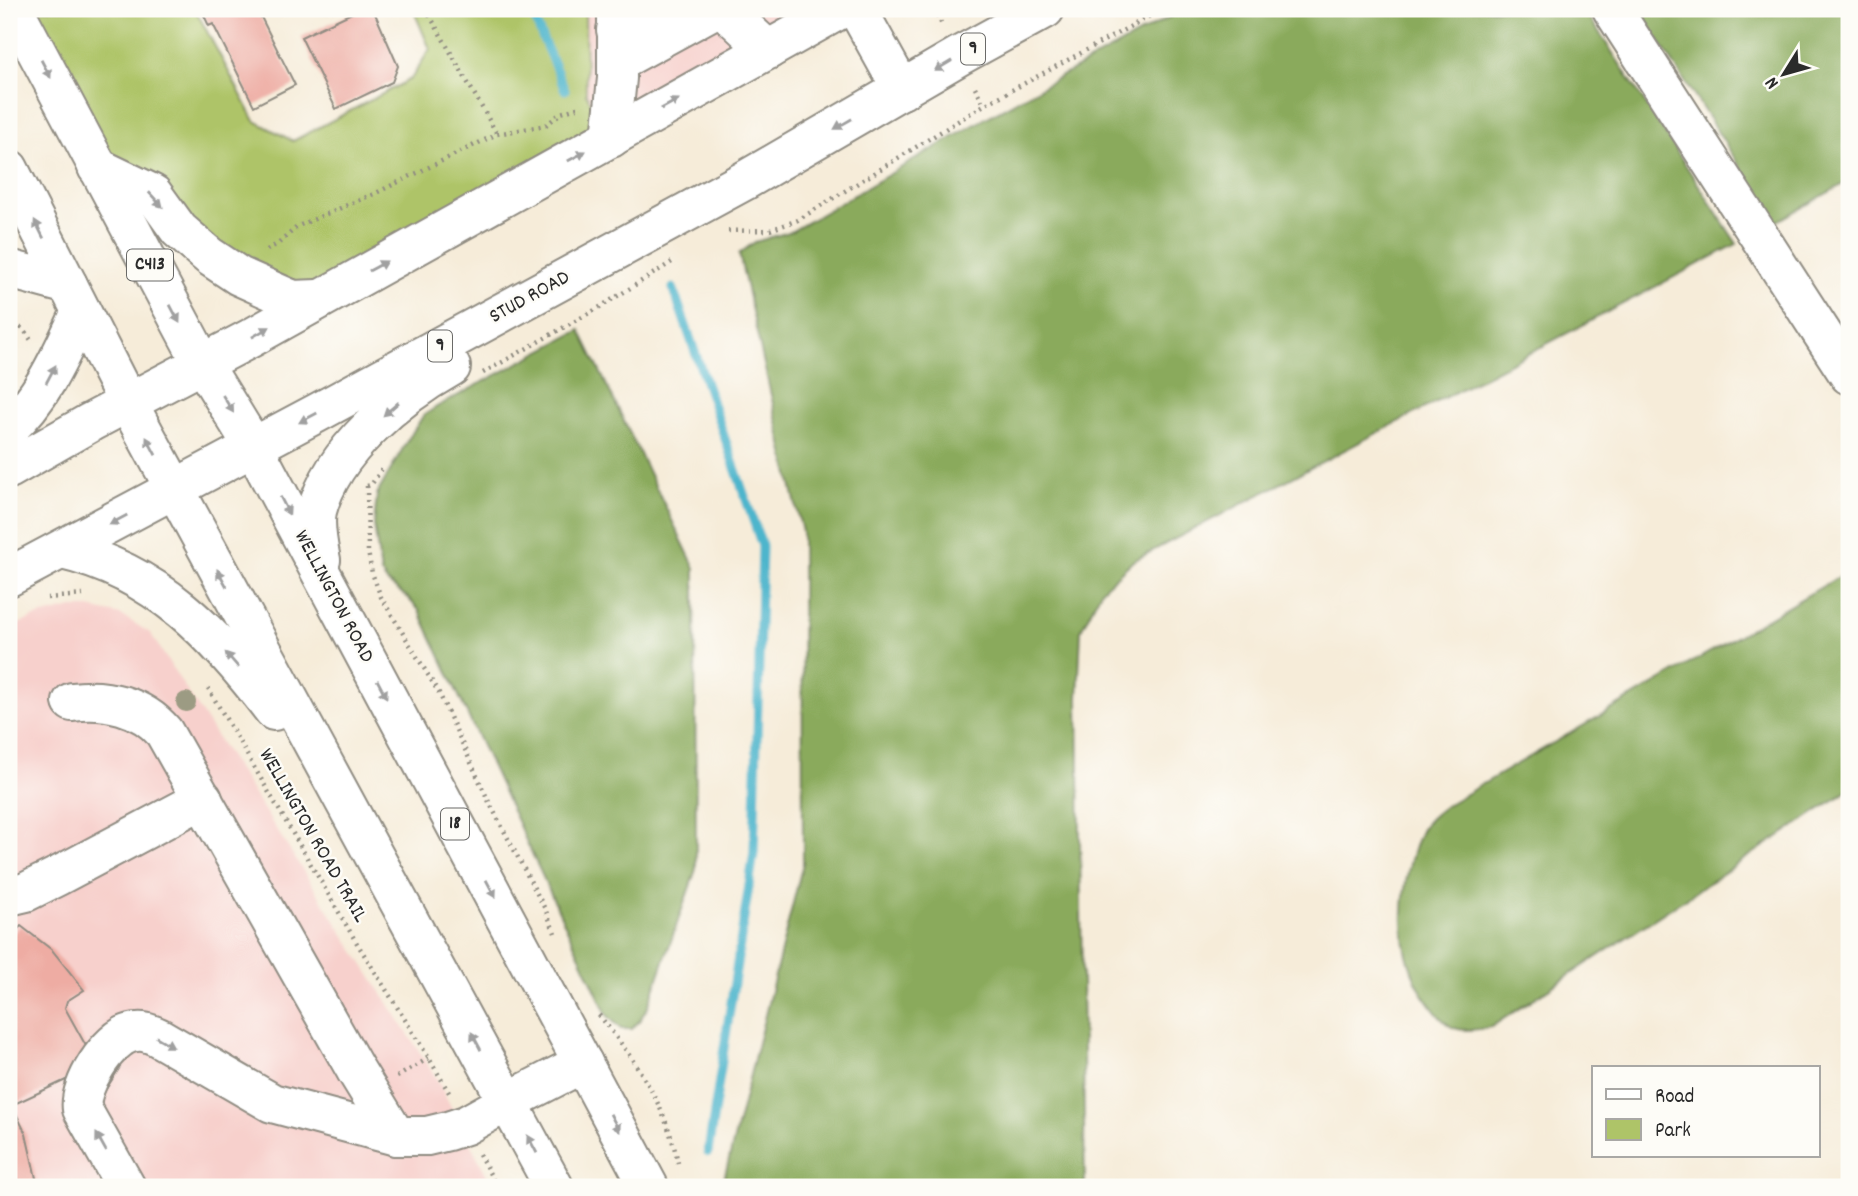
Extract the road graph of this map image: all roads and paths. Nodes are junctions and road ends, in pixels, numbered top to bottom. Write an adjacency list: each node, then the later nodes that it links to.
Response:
1 (14, 9): 17 (main road, WELLINGTON ROAD / C413, one-way to 17)
2 (426, 9): 15 (path)
3 (655, 9): 11 (main road)
4 (713, 9): 11 (main road)
5 (724, 9): 12 (main road)
6 (841, 9): 12 (main road)
7 (857, 9): 13 (main road)
8 (1045, 9): 13 (main road, STUD ROAD / 9, one-way to 13)
9 (1163, 9): 19 (path)
10 (1612, 9): 28 (main road)
11 (617, 33): 16 (main road)
12 (768, 50): 16 (main road, one-way to 12)
13 (902, 90): 20 (main road, STUD ROAD / 9, one-way to 20)
14 (561, 113): 15 (path)
15 (497, 134): 23 (path)
16 (611, 138): 25 (main road, one-way to 16)
17 (97, 167): 23 (main road, one-way to 23); 26 (main road, WELLINGTON ROAD / C413, one-way to 26)
18 (9, 169): 24 (main road, one-way to 18)
19 (718, 233)
20 (627, 245): 31 (main road, STUD ROAD / 9, one-way to 31); 34 (main road, one-way to 34)
21 (683, 255): 27 (path)
22 (9, 269): 24 (main road)
23 (239, 276): 25 (main road)
24 (74, 298): 29 (main road); 30 (main road, one-way to 24)
25 (318, 299): 26 (main road, one-way to 25)
26 (202, 363): 29 (main road); 31 (main road, WELLINGTON ROAD / 18, one-way to 31)
27 (482, 373)
28 (1849, 375)
29 (128, 403): 33 (main road); 35 (main road, one-way to 29)
30 (9, 428)
31 (253, 446): 35 (main road, STUD ROAD / 9); 38 (main road, WELLINGTON ROAD / 18, one-way to 38)
32 (384, 465): 34 (path)
33 (9, 469)
34 (351, 477): 38 (main road); 46 (path)
35 (174, 489): 36 (main road, STUD ROAD / 9, one-way to 36); 44 (main road, one-way to 35)
36 (62, 550): 37 (main road, STUD ROAD / 9); 44 (main road, one-way to 36)
37 (9, 577)
38 (327, 586): 48 (main road, WELLINGTON ROAD / 18, one-way to 48)
39 (93, 596): 40 (path)
40 (39, 601)
41 (205, 683): 49 (path, WELLINGTON ROAD TRAIL)
42 (72, 702): 43 (main road)
43 (203, 799): 45 (main road); 51 (main road)
44 (349, 810): 50 (main road, one-way to 44)
45 (9, 897)
46 (559, 943)
47 (597, 1012): 52 (path)
48 (583, 1063): 50 (main road); 52 (main road, WELLINGTON ROAD / 18, one-way to 52)
49 (452, 1098)
50 (509, 1101): 51 (main road); 54 (main road, one-way to 50)
51 (396, 1136): 53 (main road, one-way to 51)
52 (664, 1177)
53 (126, 1187)
54 (554, 1187)

